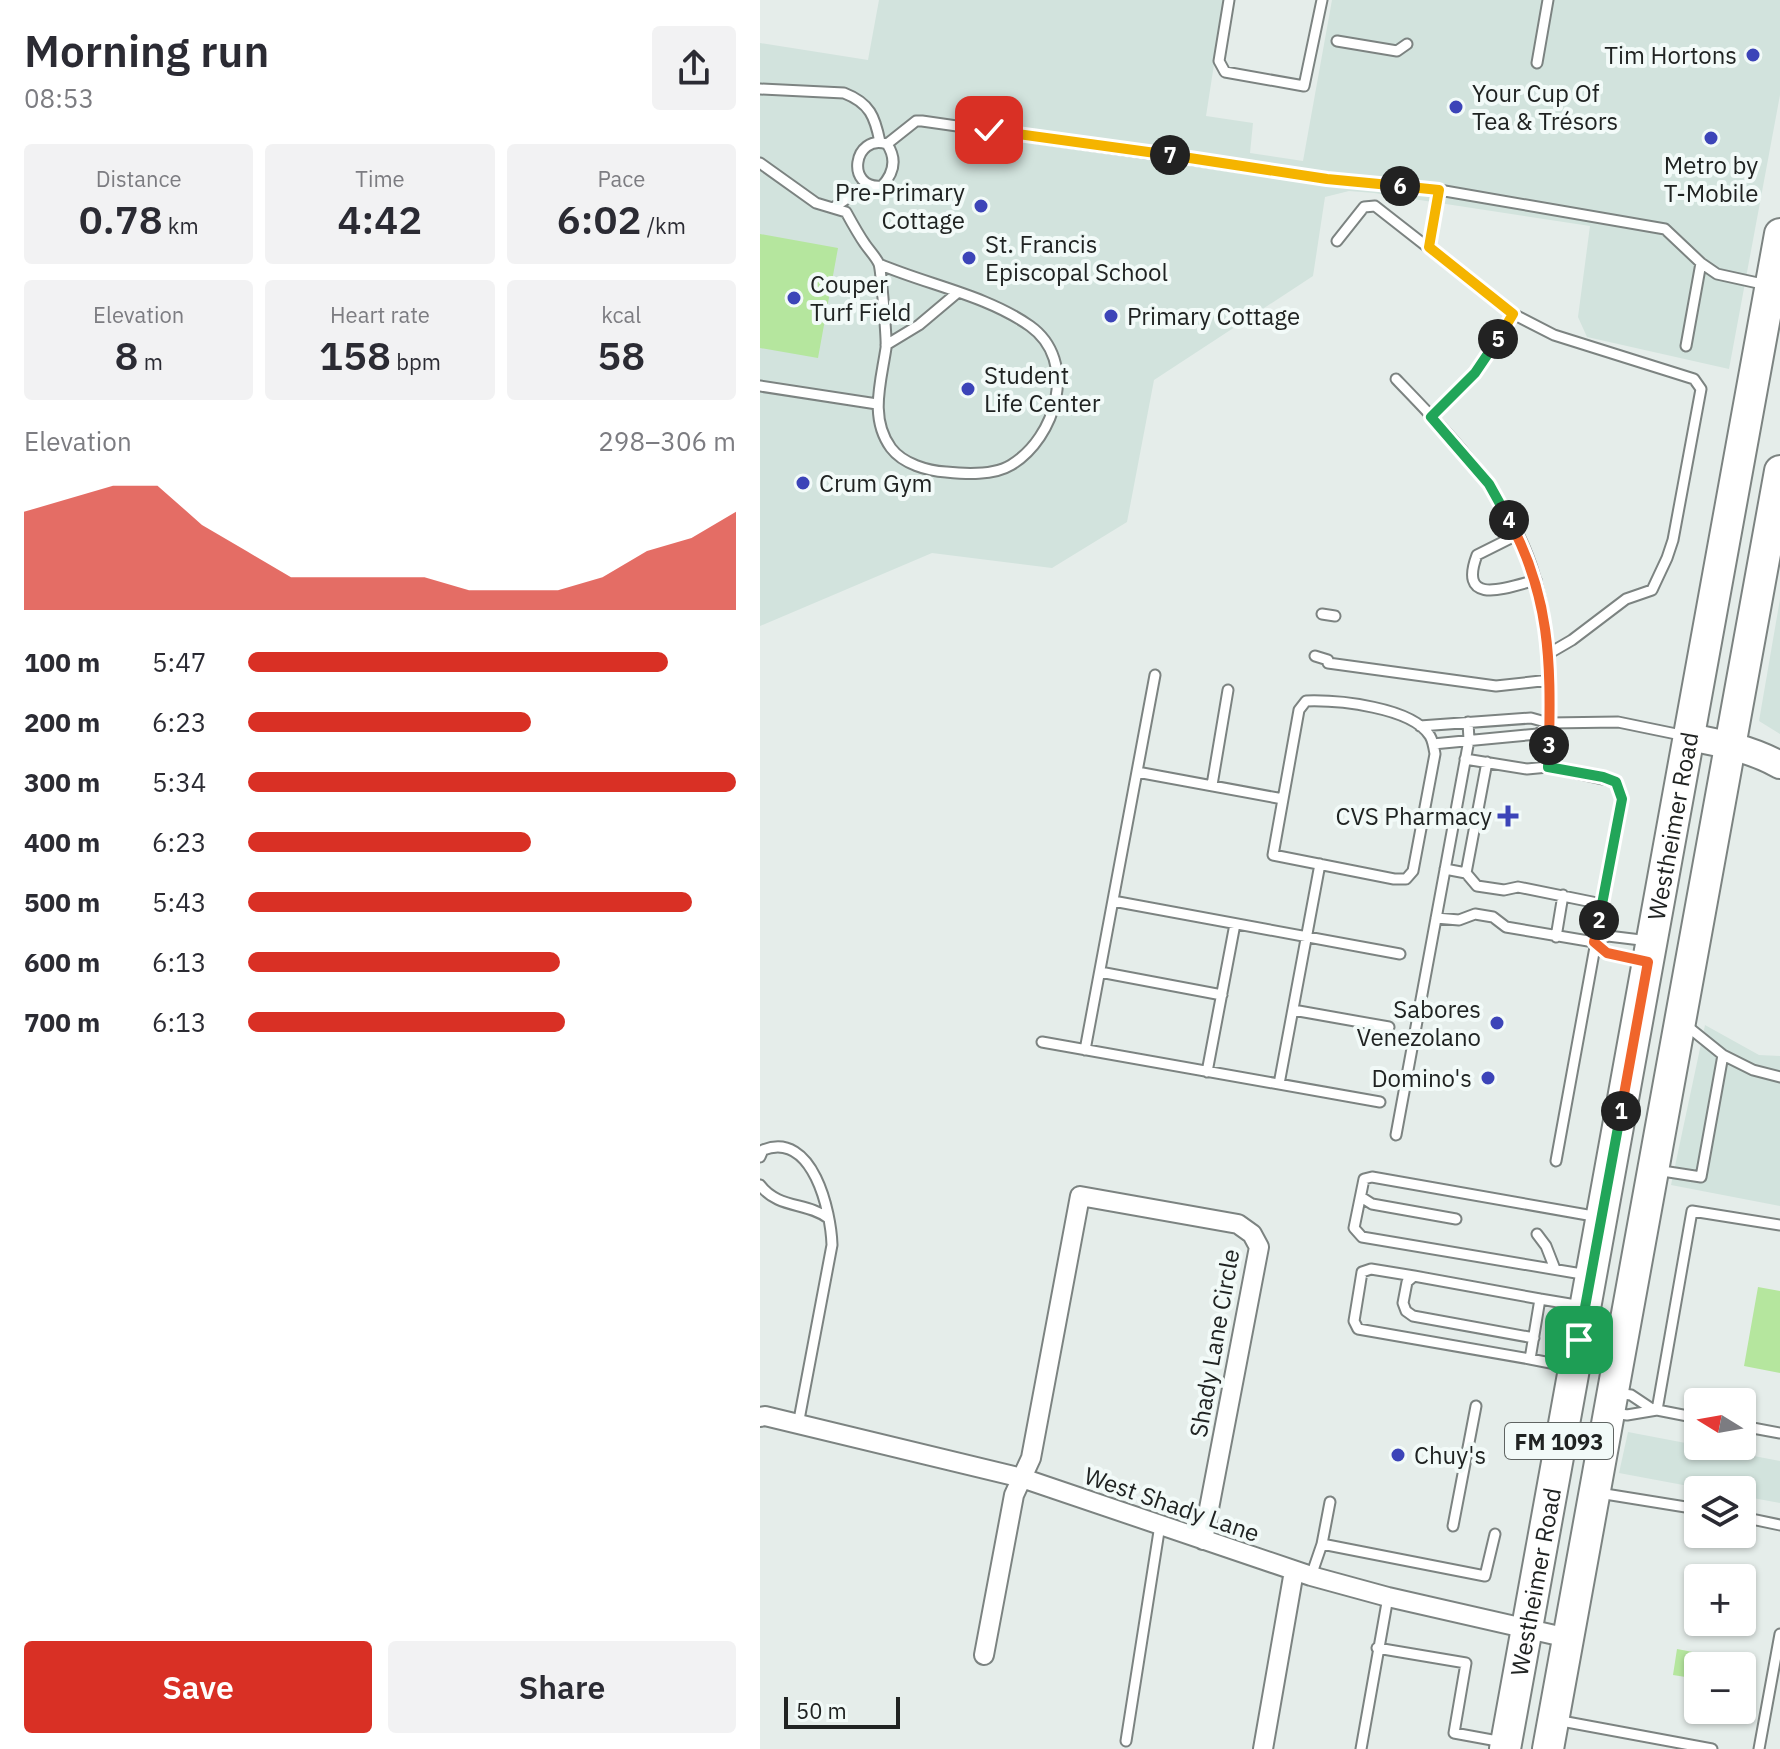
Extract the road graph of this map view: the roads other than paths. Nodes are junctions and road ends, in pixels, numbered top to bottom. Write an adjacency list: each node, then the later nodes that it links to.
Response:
1 (1229, 0): 2 (lane)
2 (1322, 0)
3 (1548, 0): 6 (lane)
4 (1337, 41): 5 (lane)
5 (1407, 44)
6 (1537, 63)
7 (760, 89): 8 (lane)
8 (883, 143): 10 (lane); 10 (lane); 11 (lane)
9 (760, 163): 12 (lane)
10 (867, 185): 12 (lane)
11 (1439, 190): 15 (lane); 16 (lane)
12 (833, 208): 17 (lane)
13 (1780, 234): 18 (main road, Westheimer Road / FM 1093)
14 (1337, 241): 15 (lane)
15 (1429, 247): 20 (lane)
16 (1701, 263): 18 (lane); 22 (lane)
17 (879, 264): 19 (lane); 21 (lane)
18 (1771, 286): 23 (main road, Westheimer Road / FM 1093)
19 (957, 293): 21 (lane); 26 (lane)
20 (1513, 314): 27 (lane); 34 (lane)
21 (886, 345): 26 (lane)
22 (1686, 346)
23 (1756, 367): 28 (main road); 42 (main road, Westheimer Road / FM 1093)
24 (1396, 379): 27 (lane)
25 (760, 386): 26 (lane)
26 (877, 404)
27 (1431, 417): 29 (lane)
28 (1779, 482): 30 (main road, Westheimer Road / FM 1093)
29 (1517, 535): 31 (lane); 31 (lane)
30 (1774, 541): 45 (main road, Westheimer Road / FM 1093)
31 (1536, 580): 34 (lane)
32 (1322, 614): 33 (lane)
33 (1335, 616)
34 (1548, 654): 37 (lane)
35 (1315, 656): 37 (lane)
36 (1155, 675): 50 (lane)
37 (1550, 680): 40 (lane)
38 (1228, 690): 51 (lane)
39 (1468, 722): 40 (lane); 41 (lane); 43 (lane)
40 (1549, 723): 42 (lane); 43 (lane); 49 (lane)
41 (1420, 726): 44 (lane); 52 (lane)
42 (1689, 737): 45 (street); 64 (main road, Westheimer Road / FM 1093)
43 (1469, 740): 44 (lane); 46 (lane)
44 (1433, 744): 53 (lane)
45 (1731, 745): 48 (street); 69 (main road, Westheimer Road / FM 1093)
46 (1465, 759): 47 (lane); 54 (lane)
47 (1487, 762): 49 (lane); 55 (lane)
48 (1780, 765)
49 (1548, 767): 58 (lane)
50 (1137, 772): 51 (lane); 57 (lane)
51 (1212, 785): 52 (lane)
52 (1283, 799): 53 (lane)
53 (1320, 864): 61 (lane)
54 (1445, 869): 55 (lane); 59 (lane)
55 (1466, 873): 56 (lane)
56 (1563, 895): 58 (lane); 62 (lane)
57 (1113, 901): 60 (lane); 66 (lane)
58 (1602, 904): 63 (lane)
59 (1436, 918): 62 (lane); 78 (lane)
60 (1235, 924): 61 (lane); 67 (lane)
61 (1306, 937): 65 (lane); 68 (lane)
62 (1556, 937): 63 (lane)
63 (1594, 942): 64 (lane); 64 (lane); 80 (lane)
64 (1650, 952): 81 (main road); 82 (main road, Westheimer Road / FM 1093)
65 (1400, 954)
66 (1100, 972): 67 (lane); 72 (lane)
67 (1222, 995): 74 (lane)
68 (1293, 1010): 70 (lane); 76 (lane)
69 (1681, 1020): 73 (lane); 81 (main road, Westheimer Road / FM 1093)
70 (1389, 1027)
71 (1042, 1042): 72 (lane)
72 (1085, 1050): 74 (lane)
73 (1723, 1055): 75 (lane); 81 (lane)
74 (1207, 1072): 76 (lane)
75 (1780, 1077)
76 (1279, 1084): 77 (lane)
77 (1380, 1102)
78 (1396, 1135)
79 (760, 1157): 86 (lane)
80 (1556, 1161)
81 (1653, 1169): 93 (main road, Westheimer Road / FM 1093)
82 (1611, 1170): 85 (main road, Westheimer Road / FM 1093); 93 (main road)
83 (760, 1185): 86 (lane)
84 (1361, 1197): 85 (lane); 87 (lane); 90 (lane)
85 (1602, 1217): 91 (main road, Westheimer Road / FM 1093)
86 (828, 1218): 104 (lane)
87 (1456, 1219)
88 (1780, 1225): 101 (lane)
89 (1537, 1234): 90 (lane)
90 (1555, 1269): 91 (lane)
91 (1591, 1275): 95 (main road, Westheimer Road / FM 1093)
92 (1414, 1276): 94 (lane); 96 (lane); 98 (lane)
93 (1629, 1293): 99 (main road, Westheimer Road / FM 1093)
94 (1540, 1299): 95 (lane); 96 (lane)
95 (1586, 1307): 97 (main road, Westheimer Road / FM 1093)
96 (1534, 1338): 98 (lane)
97 (1576, 1354): 98 (lane); 99 (main road); 108 (main road, Westheimer Road / FM 1093)
98 (1530, 1359)
99 (1609, 1402): 101 (lane); 101 (lane); 110 (main road, Westheimer Road / FM 1093)
100 (1476, 1406): 116 (lane)
101 (1654, 1409): 103 (lane)
102 (762, 1415): 104 (street, West Shady Lane)
103 (1684, 1415)
104 (798, 1425): 109 (street, West Shady Lane)
105 (1516, 1429): 108 (lane)
106 (1756, 1429): 107 (lane)
107 (1780, 1433)
108 (1560, 1437): 120 (main road); 123 (main road, Westheimer Road / FM 1093)
109 (1022, 1478): 114 (street, West Shady Lane); 118 (street, Shady Lane Circle); 127 (street)
110 (1593, 1491): 112 (lane); 120 (main road, Westheimer Road / FM 1093)
111 (1330, 1502): 119 (lane)
112 (1684, 1507)
113 (1756, 1520): 115 (lane)
114 (1160, 1525): 118 (street, West Shady Lane); 129 (lane)
115 (1780, 1525)
116 (1453, 1526)
117 (1495, 1534): 119 (lane)
118 (1203, 1540): 121 (street, West Shady Lane)
119 (1322, 1544): 121 (lane)
120 (1581, 1560): 125 (main road, Westheimer Road / FM 1093)
121 (1303, 1574): 122 (street, West Shady Lane); 131 (street)
122 (1388, 1597): 123 (street, West Shady Lane); 126 (lane)
123 (1527, 1629): 125 (street, West Shady Lane); 130 (main road, Westheimer Road / FM 1093)
124 (1780, 1634): 135 (lane)
125 (1568, 1638): 128 (main road, Westheimer Road / FM 1093)
126 (1377, 1648): 130 (lane); 132 (lane)
127 (984, 1655)
128 (1553, 1719): 133 (main road, Westheimer Road / FM 1093); 134 (lane)
129 (1126, 1741)
130 (1506, 1746)
131 (1263, 1749)
132 (1361, 1749)
133 (1548, 1749)
134 (1712, 1749)
135 (1759, 1749)

